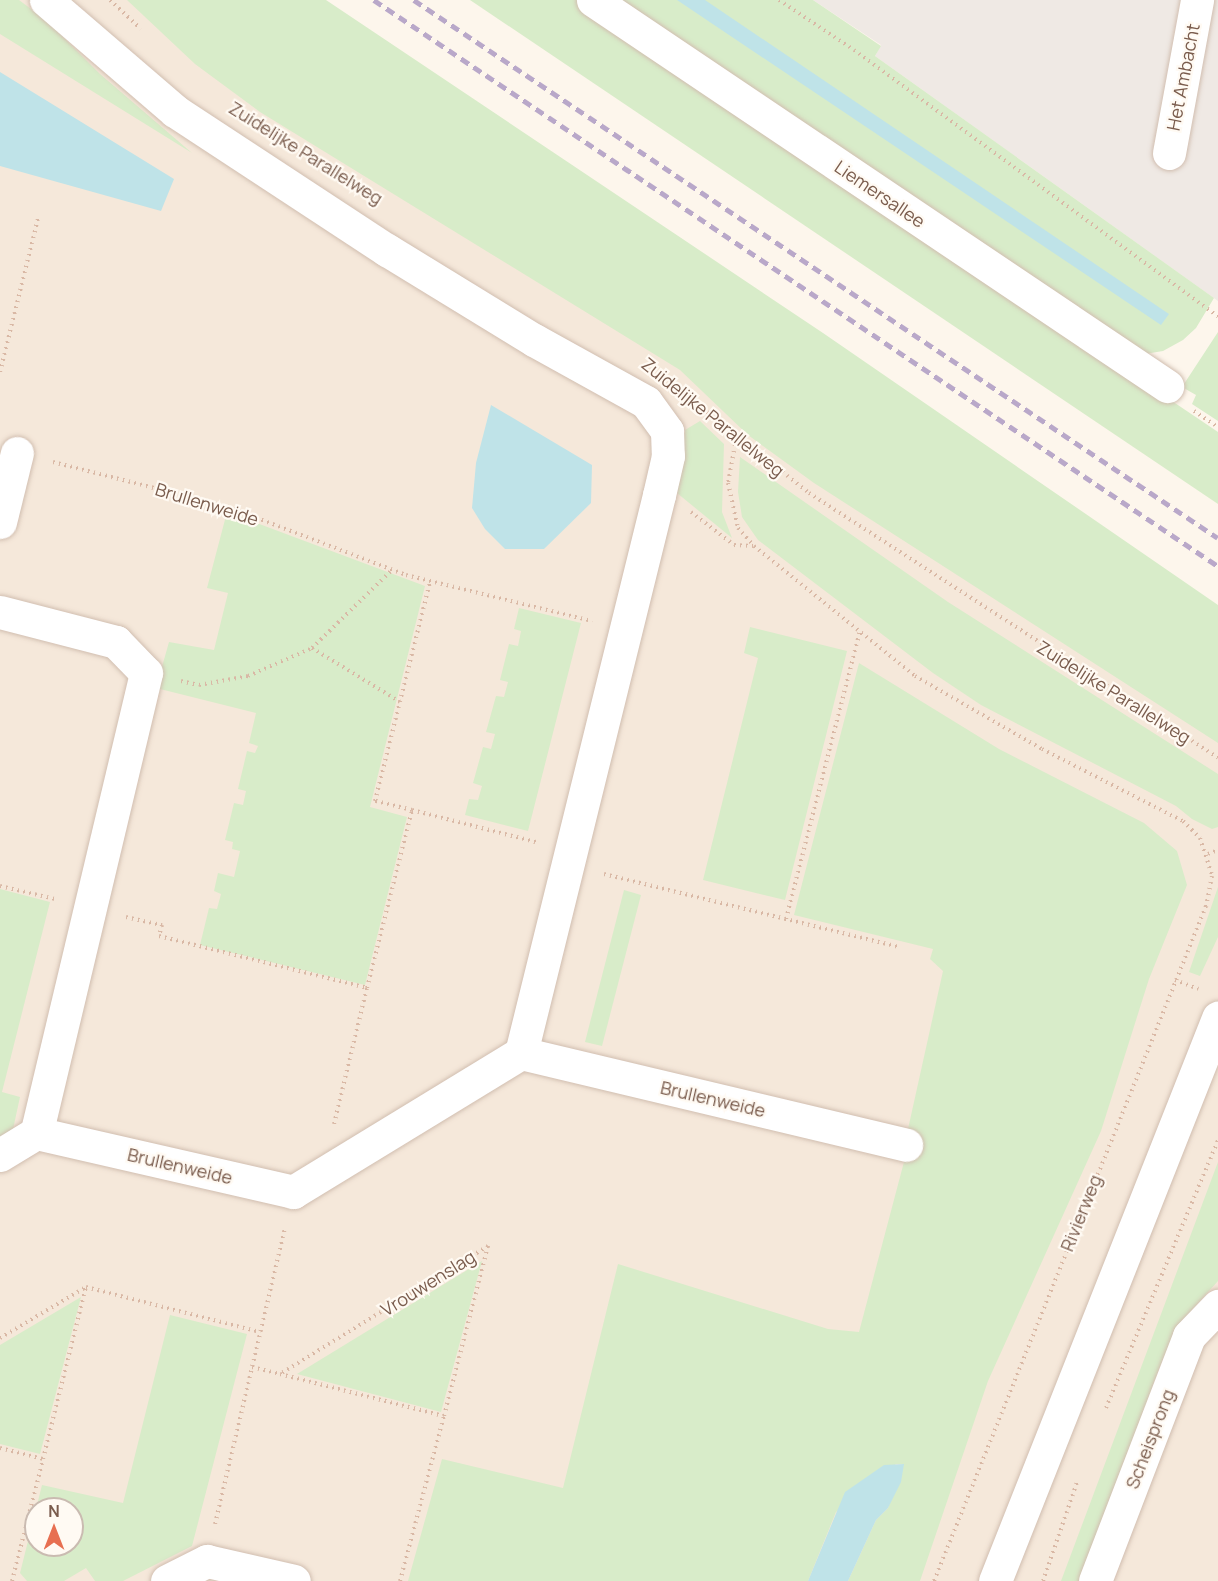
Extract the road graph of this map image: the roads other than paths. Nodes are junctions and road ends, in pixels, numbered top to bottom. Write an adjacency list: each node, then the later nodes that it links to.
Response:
1 (46, 0): 10 (street, Zuidelijke Parallelweg)
2 (593, 0): 5 (street, Liemersallee)
3 (1197, 0): 4 (street, Het Ambacht)
4 (1169, 153)
5 (1167, 386)
6 (17, 453): 7 (street)
7 (0, 522)
8 (0, 612): 11 (street)
9 (1218, 1018): 18 (street)
10 (521, 1053): 11 (street, Brullenweide); 12 (street, Brullenweide)
11 (36, 1133): 13 (street)
12 (906, 1145)
13 (0, 1155)
14 (1218, 1306): 19 (street, Scheisprong)
15 (204, 1571): 16 (street); 17 (street)
16 (167, 1581)
17 (294, 1581)
18 (995, 1581)
19 (1095, 1581)

